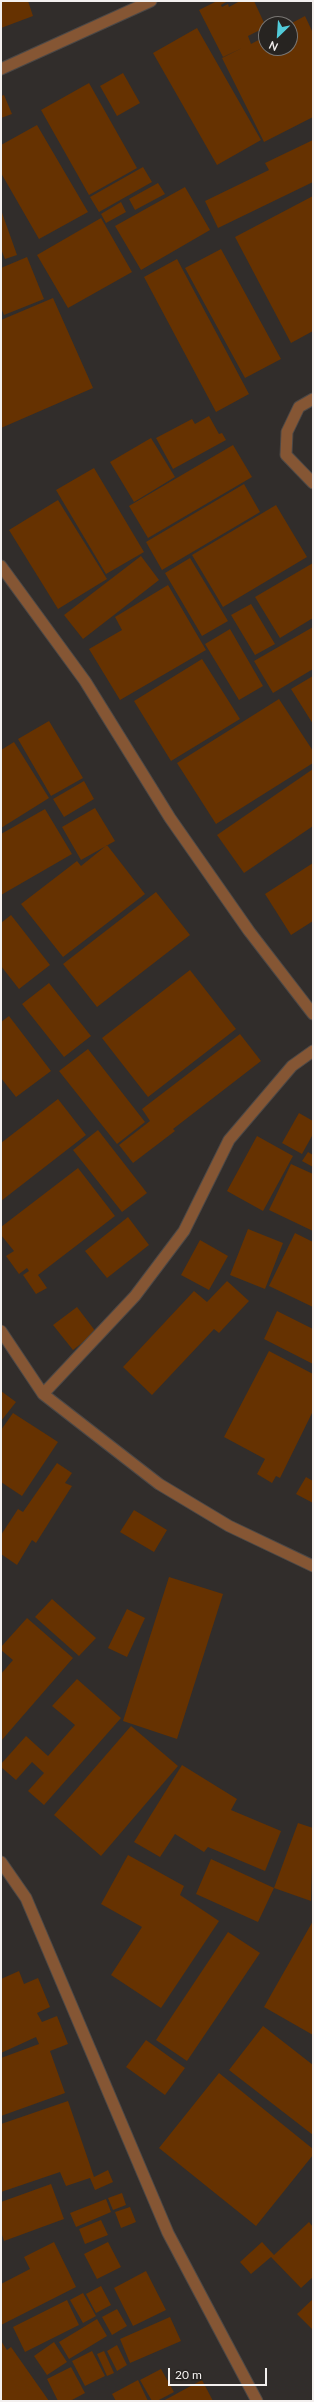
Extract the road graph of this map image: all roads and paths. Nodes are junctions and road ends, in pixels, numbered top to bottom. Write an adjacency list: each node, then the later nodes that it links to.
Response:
1 (151, 1): 2 (street)
2 (1, 69)
3 (313, 399): 4 (street)
4 (313, 483)
5 (1, 566): 6 (street)
6 (313, 1014)
7 (313, 1051): 9 (street)
8 (1, 1331): 9 (street)
9 (43, 1394): 10 (street)
10 (313, 1566)
11 (1, 1862): 12 (street)
12 (257, 2401)

